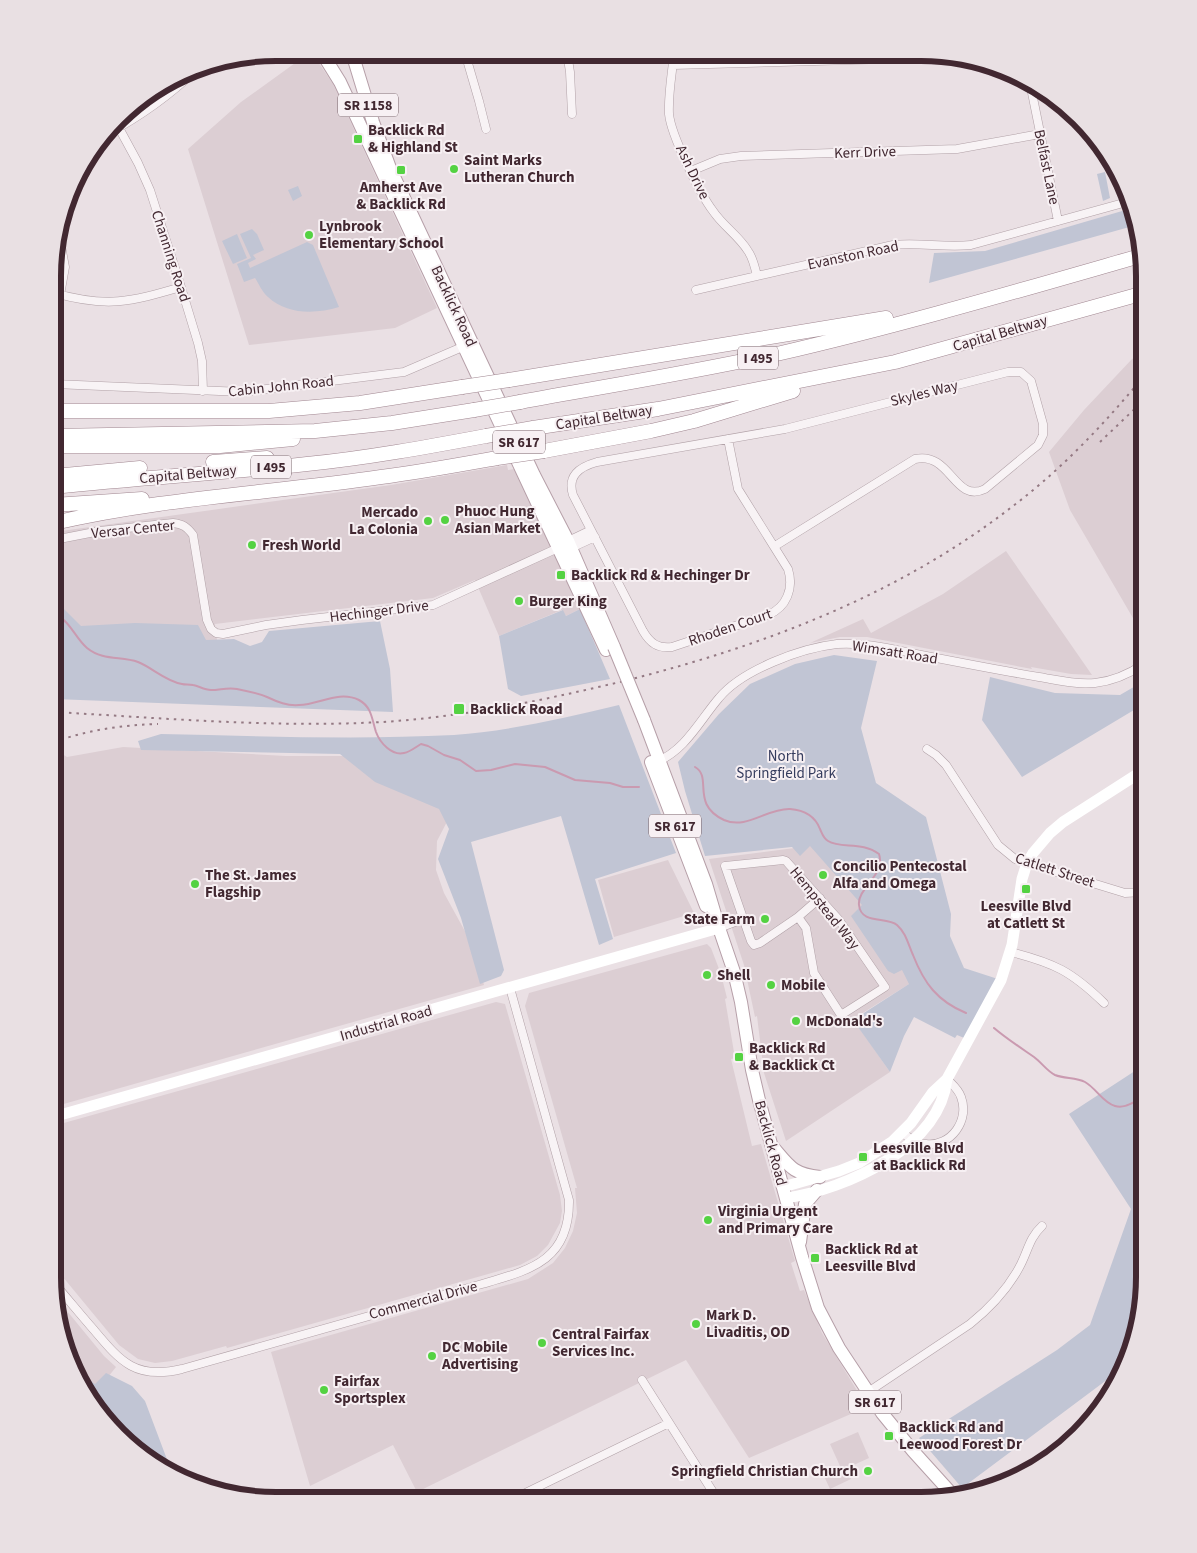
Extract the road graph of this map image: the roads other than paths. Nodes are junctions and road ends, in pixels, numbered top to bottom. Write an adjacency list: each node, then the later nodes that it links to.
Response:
1 (327, 61): 27 (main road, Backlick Road / SR 617)
2 (354, 61): 27 (main road, Backlick Road / SR 1158)
3 (468, 61): 13 (street)
4 (568, 61): 10 (street)
5 (673, 61): 7 (street, Ash Drive)
6 (800, 61): 7 (street)
7 (673, 65): 15 (street, Ash Drive)
8 (182, 83): 11 (street)
9 (1032, 92): 14 (street, Belfast Lane)
10 (572, 114)
11 (122, 126)
12 (120, 129): 22 (street, Channing Road)
13 (486, 129)
14 (1040, 134): 15 (street, Kerr Drive); 17 (street, Belfast Lane)
15 (691, 171): 20 (street, Ash Drive)
16 (1123, 203): 17 (street, Evanston Road)
17 (1058, 221): 20 (street, Evanston Road)
18 (62, 255): 21 (street)
19 (1135, 258): 26 (highway, Capital Beltway / I 495)
20 (757, 276): 23 (street, Evanston Road)
21 (61, 280)
22 (181, 287): 24 (street); 30 (street, Channing Road)
23 (696, 290)
24 (61, 295)
25 (1136, 295): 28 (highway, Capital Beltway / I 495)
26 (992, 298): 33 (highway, bridge); 38 (highway, Capital Beltway / I 495, bridge)
27 (467, 345): 30 (street, Cabin John Road); 48 (main road, Backlick Road / SR 617)
28 (895, 362): 36 (highway, Capital Beltway / I 495, bridge); 43 (highway, bridge)
29 (61, 384): 30 (street, Cabin John Road)
30 (203, 391)
31 (61, 404): 33 (highway)
32 (61, 411): 33 (highway)
33 (174, 412)
34 (61, 431): 38 (highway)
35 (61, 436): 38 (highway, Capital Beltway / I 495)
36 (486, 436): 41 (highway); 42 (highway, Capital Beltway / I 495)
37 (728, 439): 46 (street, Skyles Way); 49 (street, Rhoden Court); 49 (street, Skyles Way)
38 (129, 441): 39 (highway); 40 (highway)
39 (61, 446)
40 (61, 452)
41 (61, 474)
42 (61, 486)
43 (220, 495): 44 (highway); 45 (highway)
44 (61, 504)
45 (61, 522)
46 (593, 533): 48 (street); 49 (street, Rhoden Court)
47 (61, 539): 50 (street, Versar Center)
48 (566, 546): 50 (street, Hechinger Drive); 53 (main road, Backlick Road / SR 617)
49 (774, 546)
50 (248, 630)
51 (1136, 669): 53 (street, Wimsatt Road)
52 (927, 749): 55 (street, Catlett Street)
53 (656, 762): 60 (main road, Backlick Road / SR 617)
54 (1136, 775): 55 (street)
55 (1027, 863): 56 (street, Catlett Street); 61 (street)
56 (1136, 892)
57 (820, 898): 58 (street); 58 (street, Hempstead Way); 59 (street, Hempstead Way)
58 (798, 917): 59 (street)
59 (743, 918): 60 (street)
60 (718, 928): 62 (street, Industrial Road); 68 (main road, Backlick Road / SR 617)
61 (1010, 952): 63 (street); 64 (street)
62 (510, 988): 65 (street, Industrial Road); 74 (street, Commercial Drive)
63 (1104, 1003)
64 (947, 1079): 66 (street); 67 (street); 67 (street)
65 (61, 1115)
66 (902, 1133): 67 (street); 69 (street)
67 (913, 1140): 70 (street)
68 (770, 1143): 69 (main road); 71 (main road, Backlick Road / SR 617)
69 (820, 1176): 71 (street)
70 (817, 1190): 71 (street); 73 (main road)
71 (784, 1192): 73 (main road, Backlick Road / SR 617)
72 (1042, 1226): 76 (street)
73 (799, 1247): 76 (main road, Backlick Road / SR 617)
74 (62, 1292)
75 (642, 1380): 77 (street)
76 (868, 1392): 78 (main road, Backlick Road / SR 617)
77 (669, 1423): 79 (street); 80 (street)
78 (948, 1490)
79 (527, 1492)
80 (713, 1492)

